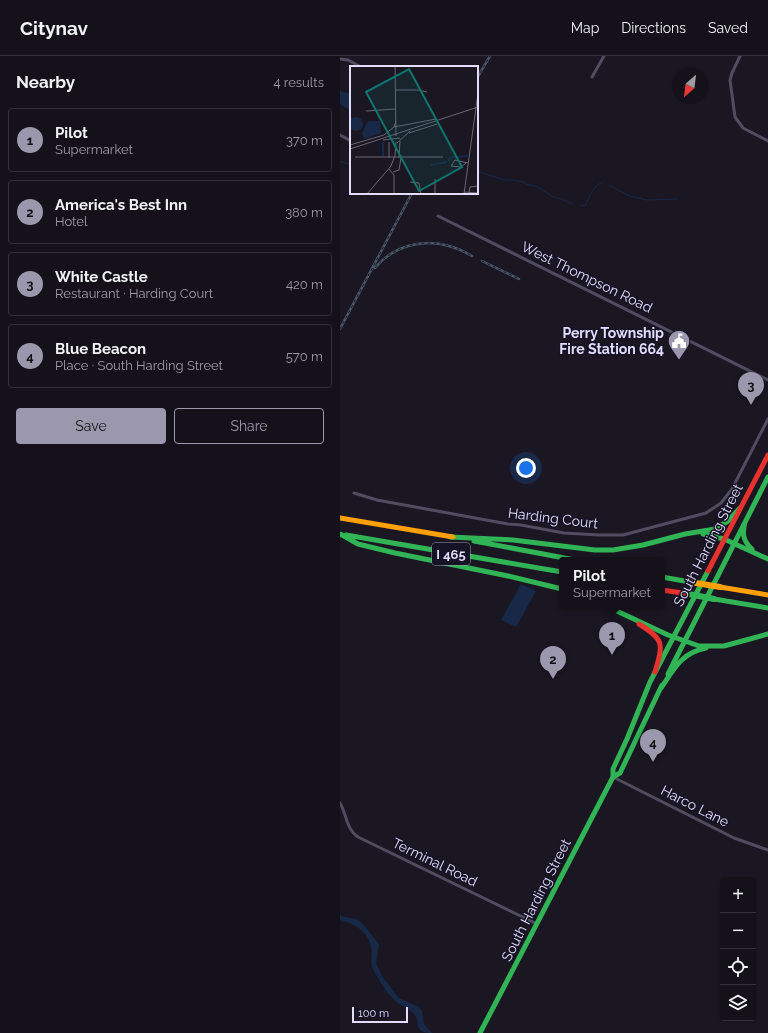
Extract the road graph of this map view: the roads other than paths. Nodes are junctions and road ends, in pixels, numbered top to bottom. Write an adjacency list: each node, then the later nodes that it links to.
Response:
1 (604, 56): 5 (street)
2 (740, 56): 8 (street)
3 (340, 59): 4 (street)
4 (359, 66)
5 (592, 78)
6 (340, 135): 7 (street)
7 (350, 140)
8 (768, 141)
9 (438, 216): 10 (street, West Thompson Road)
10 (768, 380)
11 (768, 419): 14 (street, Harding Court)
12 (768, 455): 15 (main road, South Harding Street)
13 (768, 477): 17 (main road, South Harding Street)
14 (354, 493)
15 (740, 508): 18 (main road); 21 (main road, South Harding Street)
16 (340, 518): 20 (main road, I 465)
17 (745, 522): 22 (main road, South Harding Street); 23 (main road)
18 (696, 533): 20 (main road); 21 (main road)
19 (340, 534): 26 (main road, I 465); 28 (main road)
20 (450, 537): 24 (main road, I 465)
21 (724, 539): 22 (main road); 34 (main road, South Harding Street)
22 (734, 543): 23 (main road); 35 (main road, South Harding Street)
23 (756, 553): 25 (main road)
24 (559, 557)
25 (768, 558)
26 (559, 571)
27 (665, 578): 30 (main road, bridge)
28 (559, 588)
29 (665, 590): 31 (main road, bridge)
30 (768, 595)
31 (768, 608)
32 (615, 610): 34 (main road); 37 (main road)
33 (768, 634): 36 (main road)
34 (673, 637): 35 (main road); 37 (main road, South Harding Street)
35 (684, 641): 36 (main road); 38 (main road, South Harding Street)
36 (715, 646): 38 (main road)
37 (655, 672): 39 (main road, South Harding Street)
38 (661, 688): 39 (main road, South Harding Street)
39 (613, 777): 41 (street, Harco Lane); 42 (main road, South Harding Street)
40 (340, 803): 42 (street, Terminal Road)
41 (768, 850)
42 (537, 924): 43 (main road, South Harding Street)
43 (480, 1033)

